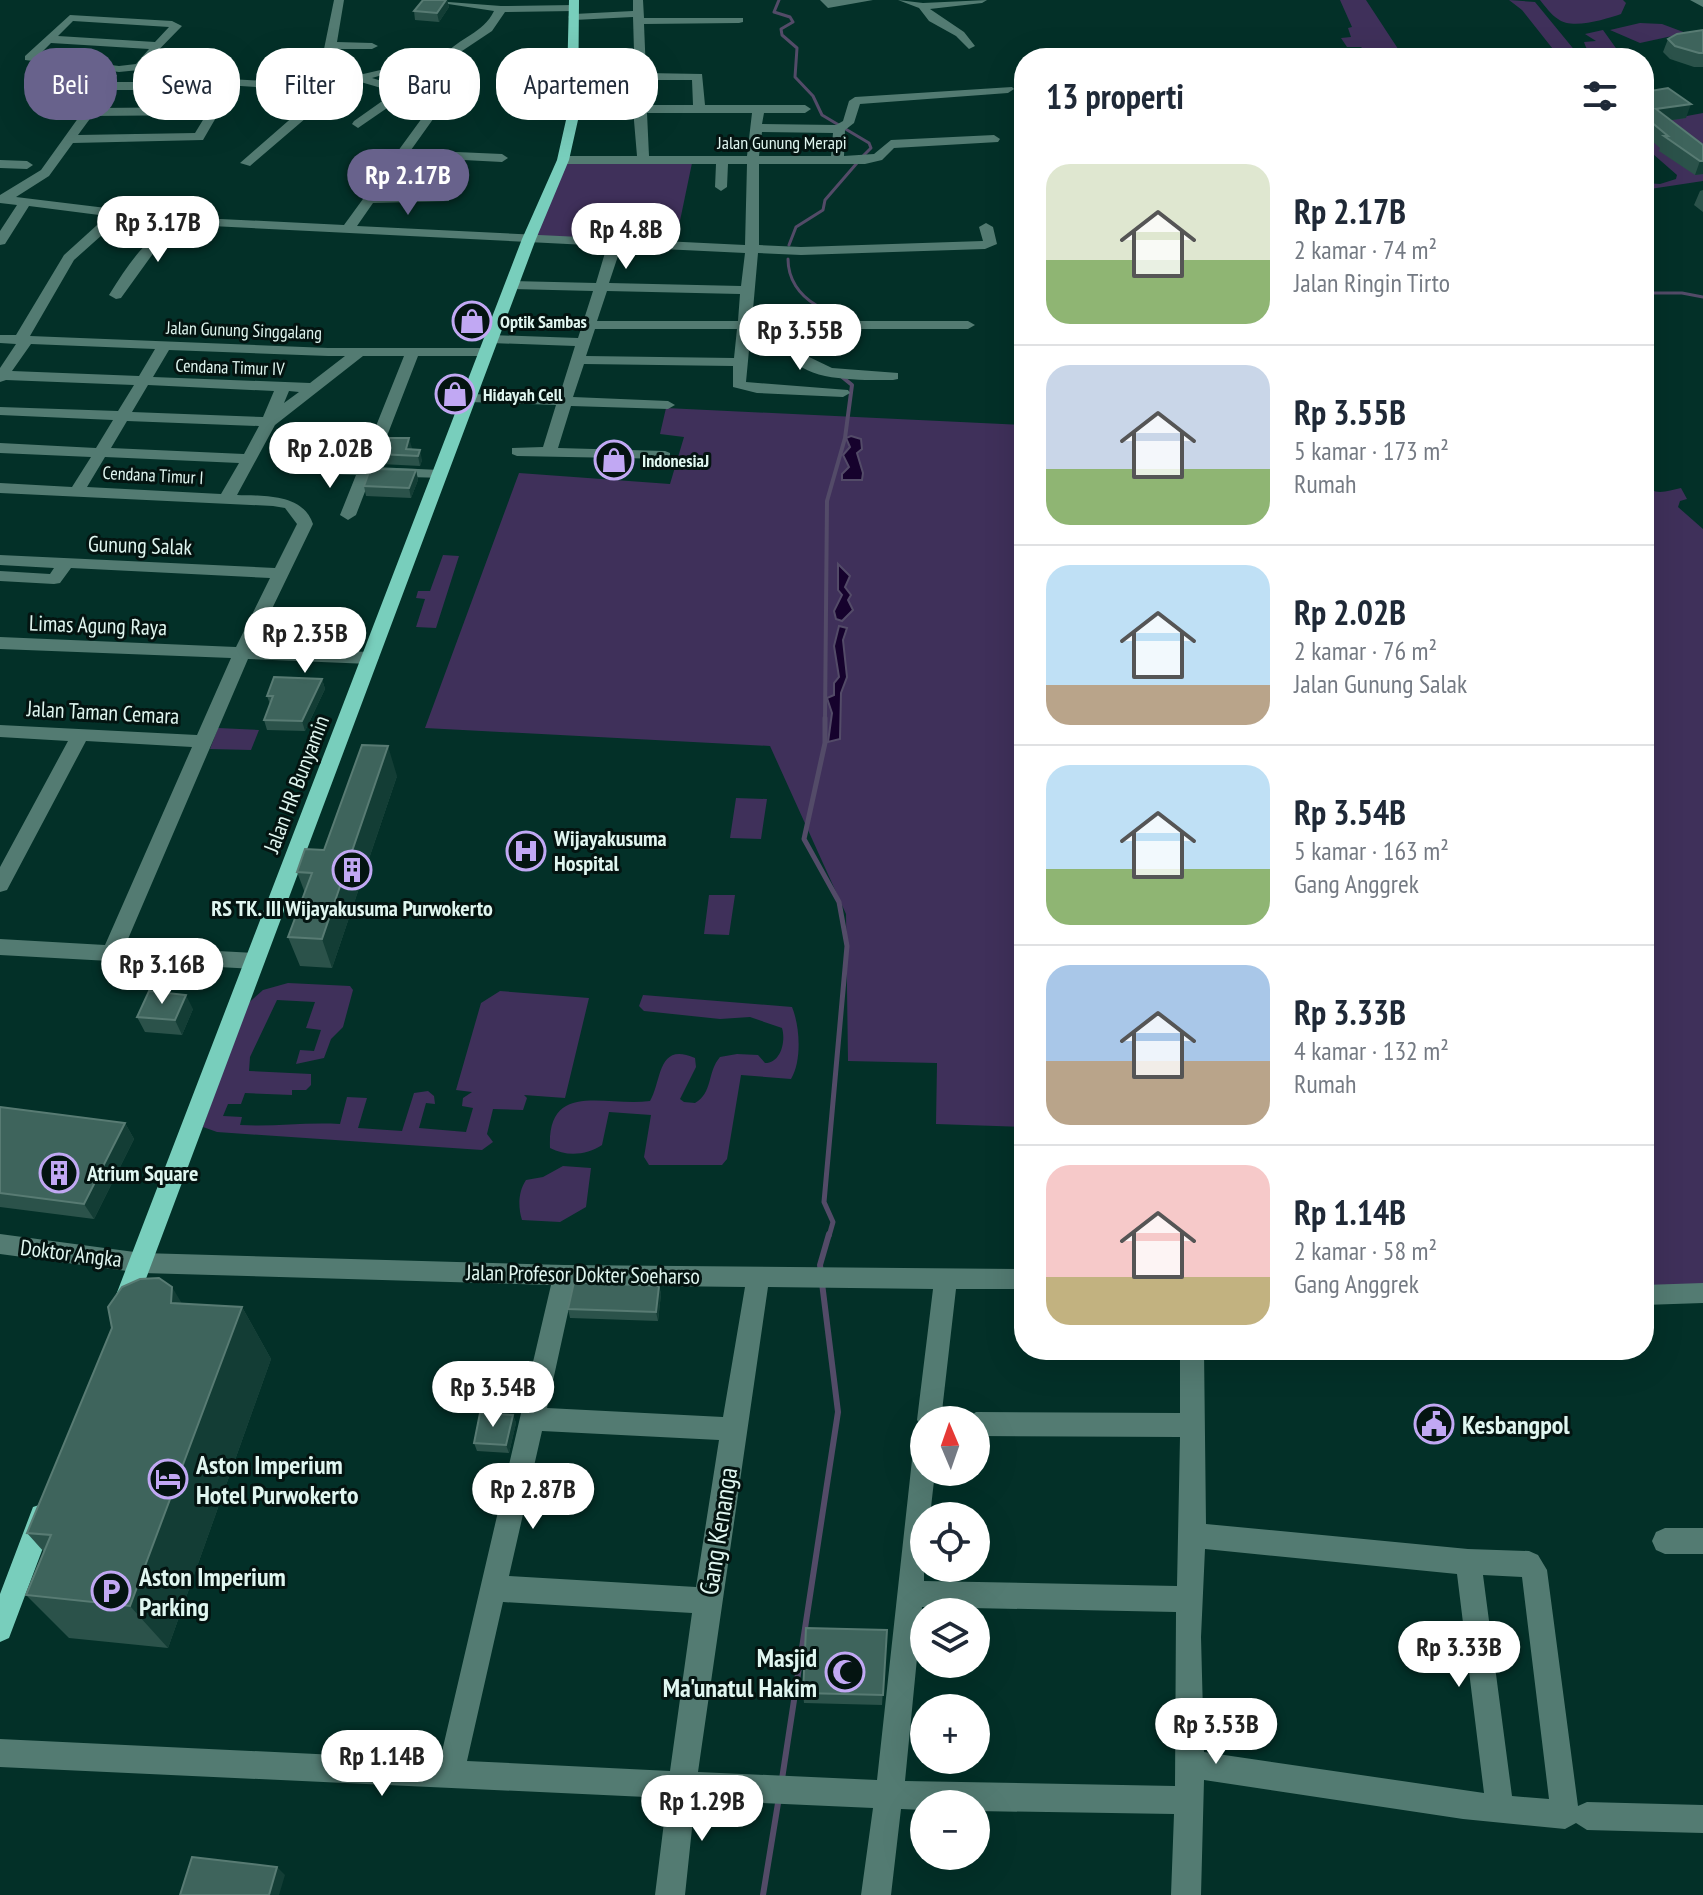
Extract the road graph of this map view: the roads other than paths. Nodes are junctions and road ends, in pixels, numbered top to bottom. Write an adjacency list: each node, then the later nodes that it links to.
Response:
1 (339, 0): 16 (street)
2 (427, 0): 12 (street)
3 (638, 0): 13 (street)
4 (825, 0): 5 (street)
5 (868, 0)
6 (903, 0): 10 (street)
7 (982, 0): 10 (street)
8 (1695, 0): 9 (street)
9 (1703, 4)
10 (923, 6): 19 (street)
11 (574, 8): 12 (street); 13 (street); 22 (main road, Jalan HR Bunyamin)
12 (501, 9): 21 (street)
13 (638, 17): 14 (street); 23 (street)
14 (739, 20)
15 (47, 39): 17 (street); 17 (street); 24 (street)
16 (331, 45): 18 (street); 20 (street)
17 (159, 46): 24 (street)
18 (372, 46)
19 (969, 46)
20 (331, 48)
21 (458, 48)
22 (573, 48)
23 (638, 48)
24 (119, 69): 25 (street)
25 (117, 72)
26 (658, 80): 28 (street)
27 (1008, 89): 41 (street)
28 (699, 108): 29 (street); 31 (street)
29 (758, 108): 32 (street); 40 (street)
30 (379, 109): 39 (street)
31 (658, 109)
32 (805, 109)
33 (82, 120): 42 (street)
34 (209, 120): 42 (street)
35 (296, 120): 51 (street)
36 (427, 120): 44 (street)
37 (572, 120): 47 (main road, Jalan HR Bunyamin)
38 (640, 120): 48 (street)
39 (358, 124)
40 (757, 128): 41 (street); 46 (street)
41 (840, 129): 50 (street)
42 (69, 139): 56 (street)
43 (994, 139): 50 (street, Jalan Gunung Merapi)
44 (404, 153): 45 (street); 57 (street)
45 (502, 158)
46 (753, 159): 49 (street, Jalan Gunung Merapi); 50 (street, Jalan Gunung Merapi); 68 (street)
47 (563, 160): 48 (street, Jalan Gunung Merapi); 64 (main road, Jalan HR Bunyamin)
48 (643, 160): 49 (street, Jalan Gunung Merapi)
49 (722, 160): 54 (street)
50 (837, 160)
51 (246, 163)
52 (0, 164): 53 (street)
53 (27, 165)
54 (721, 187)
55 (444, 198): 57 (street)
56 (2, 199): 58 (street)
57 (371, 199): 63 (street)
58 (25, 202): 59 (street); 65 (street)
59 (118, 213): 60 (street); 78 (street)
60 (192, 222): 61 (street); 72 (street)
61 (297, 227): 63 (street); 67 (street)
62 (986, 227): 68 (street)
63 (348, 229): 64 (street)
64 (529, 239): 66 (street); 69 (main road, Jalan HR Bunyamin)
65 (0, 241)
66 (615, 243): 68 (street); 70 (street)
67 (284, 245)
68 (752, 249): 71 (street)
69 (512, 285): 70 (street); 81 (main road, Jalan HR Bunyamin)
70 (600, 287): 71 (street); 73 (street)
71 (747, 290): 76 (street)
72 (116, 295)
73 (588, 325): 76 (street); 79 (street)
74 (968, 325): 75 (street)
75 (820, 326): 76 (street); 88 (street)
76 (745, 327): 86 (street)
77 (0, 339): 78 (street, Jalan Gunung Singgalang)
78 (23, 341): 80 (street, Jalan Gunung Singgalang); 87 (street)
79 (583, 342): 81 (street, Jalan Gunung Singgalang); 85 (street)
80 (165, 345): 82 (street, Jalan Gunung Singgalang); 89 (street)
81 (489, 346): 84 (street, Jalan Gunung Singgalang); 93 (main road, Jalan HR Bunyamin)
82 (328, 352): 83 (street, Jalan Gunung Singgalang); 90 (street)
83 (360, 352): 84 (street, Jalan Gunung Singgalang); 90 (street)
84 (413, 352): 106 (street)
85 (577, 360): 86 (street); 94 (street)
86 (742, 362): 92 (street)
87 (1, 376): 89 (street, Cendana Timur IV)
88 (893, 376)
89 (144, 381): 91 (street, Cendana Timur IV); 97 (street)
90 (316, 386): 91 (street, Cendana Timur IV); 98 (street)
91 (283, 387): 98 (street)
92 (843, 393)
93 (470, 398): 94 (street); 107 (main road, Jalan HR Bunyamin)
94 (565, 399): 95 (street); 101 (street)
95 (668, 405)
96 (0, 411): 97 (street)
97 (123, 416): 98 (street); 102 (street)
98 (269, 422): 104 (street)
99 (0, 448): 102 (street)
100 (517, 451): 101 (street)
101 (549, 451): 103 (street)
102 (101, 452): 104 (street); 109 (street)
103 (665, 456)
104 (248, 459): 110 (street)
105 (299, 468): 106 (street)
106 (363, 472): 107 (street); 111 (street)
107 (440, 475): 118 (main road, Jalan HR Bunyamin)
108 (0, 488): 109 (street, Cendana Timur I)
109 (77, 492): 110 (street, Cendana Timur I)
110 (227, 498): 114 (street, Cendana Timur I)
111 (348, 515)
112 (0, 560): 113 (street, Gunung Salak)
113 (66, 564): 114 (street, Gunung Salak); 115 (street)
114 (278, 573): 117 (street)
115 (0, 576)
116 (0, 643): 117 (street, Limas Agung Raya)
117 (242, 652): 118 (street, Limas Agung Raya); 121 (street)
118 (370, 658): 125 (main road, Jalan HR Bunyamin)
119 (0, 731): 120 (street, Jalan Taman Cemara)
120 (80, 735): 121 (street, Jalan Taman Cemara); 122 (street)
121 (203, 741): 124 (street)
122 (0, 885)
123 (0, 947): 124 (street)
124 (112, 952): 125 (street)
125 (255, 961): 127 (main road, Jalan HR Bunyamin)
126 (0, 1244): 127 (street, Doktor Angka)
127 (142, 1263): 128 (street, Jalan Profesor Dokter Soeharso); 134 (main road, Jalan HR Bunyamin)
128 (565, 1275): 129 (street, Jalan Profesor Dokter Soeharso); 137 (street)
129 (758, 1276): 130 (street, Jalan Profesor Dokter Soeharso); 140 (street, Gang Kenanga)
130 (945, 1278): 131 (street, Jalan Profesor Dokter Soeharso); 136 (street)
131 (1014, 1279)
132 (1703, 1293): 133 (street)
133 (1654, 1295)
134 (113, 1332)
135 (1192, 1360): 139 (street)
136 (931, 1406)
137 (533, 1419): 140 (street); 148 (street)
138 (990, 1424): 139 (street)
139 (1193, 1425): 143 (street)
140 (734, 1429): 151 (street, Gang Kenanga)
141 (921, 1486): 149 (street)
142 (52, 1489): 147 (main road)
143 (1193, 1535): 146 (street); 150 (street)
144 (1665, 1541): 145 (street)
145 (1703, 1541)
146 (1468, 1562): 159 (street); 159 (street)
147 (8, 1584): 152 (main road)
148 (495, 1588): 151 (street); 155 (street)
149 (908, 1594): 150 (street); 157 (street)
150 (1190, 1599): 154 (street)
151 (707, 1601): 156 (street, Gang Kenanga)
152 (0, 1629)
153 (0, 1753): 155 (street)
154 (1190, 1764): 158 (street); 159 (street)
155 (450, 1776): 156 (street)
156 (681, 1786): 157 (street); 162 (street, Gang Kenanga)
157 (891, 1795): 158 (street); 163 (street)
158 (1188, 1800): 164 (street)
159 (1500, 1809)
160 (1587, 1816): 161 (street)
161 (1703, 1819)
162 (670, 1895)
163 (876, 1895)
164 (1186, 1895)

